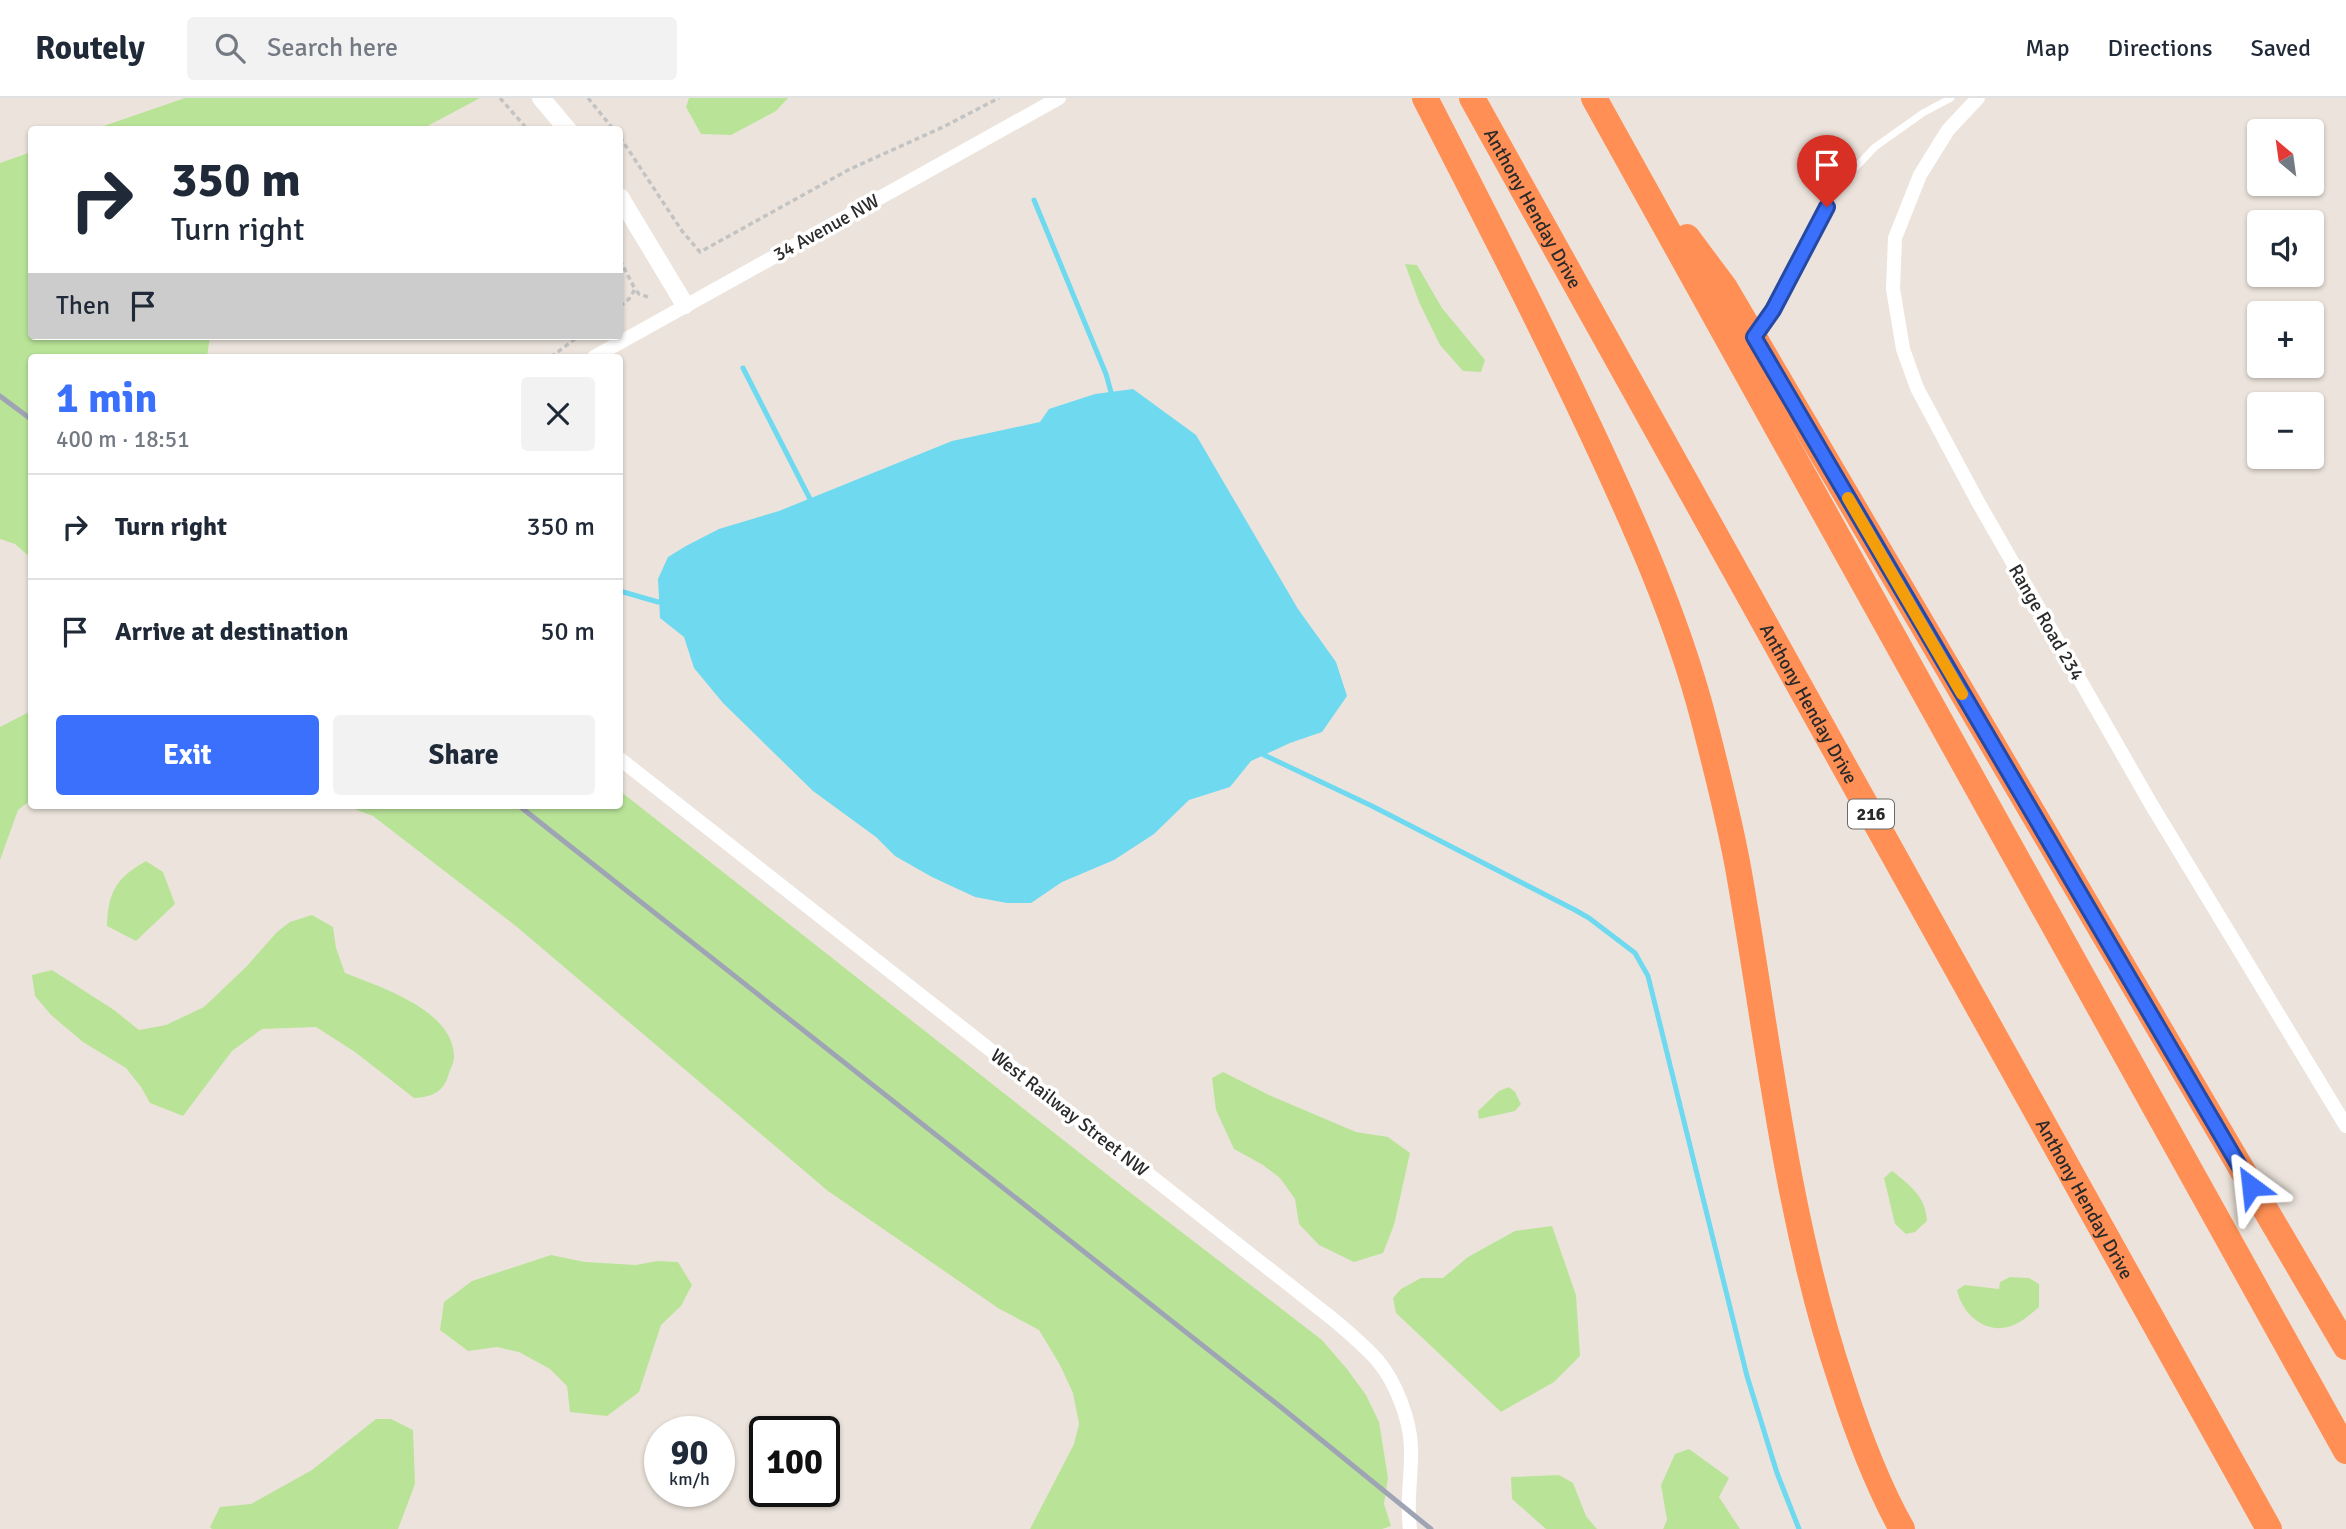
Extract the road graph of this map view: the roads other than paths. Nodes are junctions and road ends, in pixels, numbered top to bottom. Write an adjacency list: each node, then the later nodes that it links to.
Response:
1 (541, 98): 8 (street)
2 (1059, 98): 11 (street, 34 Avenue NW)
3 (1425, 98): 19 (highway)
4 (1472, 98): 20 (highway, Anthony Henday Drive / 216)
5 (1594, 98): 9 (highway)
6 (1951, 98): 12 (lane)
7 (1978, 98): 15 (street, Range Road 234)
8 (565, 126)
9 (1623, 152): 12 (highway); 17 (highway)
10 (623, 202): 11 (street)
11 (685, 304): 13 (street, 34 Avenue NW)
12 (1754, 337): 16 (highway)
13 (599, 354)
14 (623, 761): 18 (street, West Railway Street NW)
15 (2346, 1126)
16 (2346, 1347)
17 (2346, 1451)
18 (1410, 1529)
19 (1902, 1529)
20 (2269, 1529)

